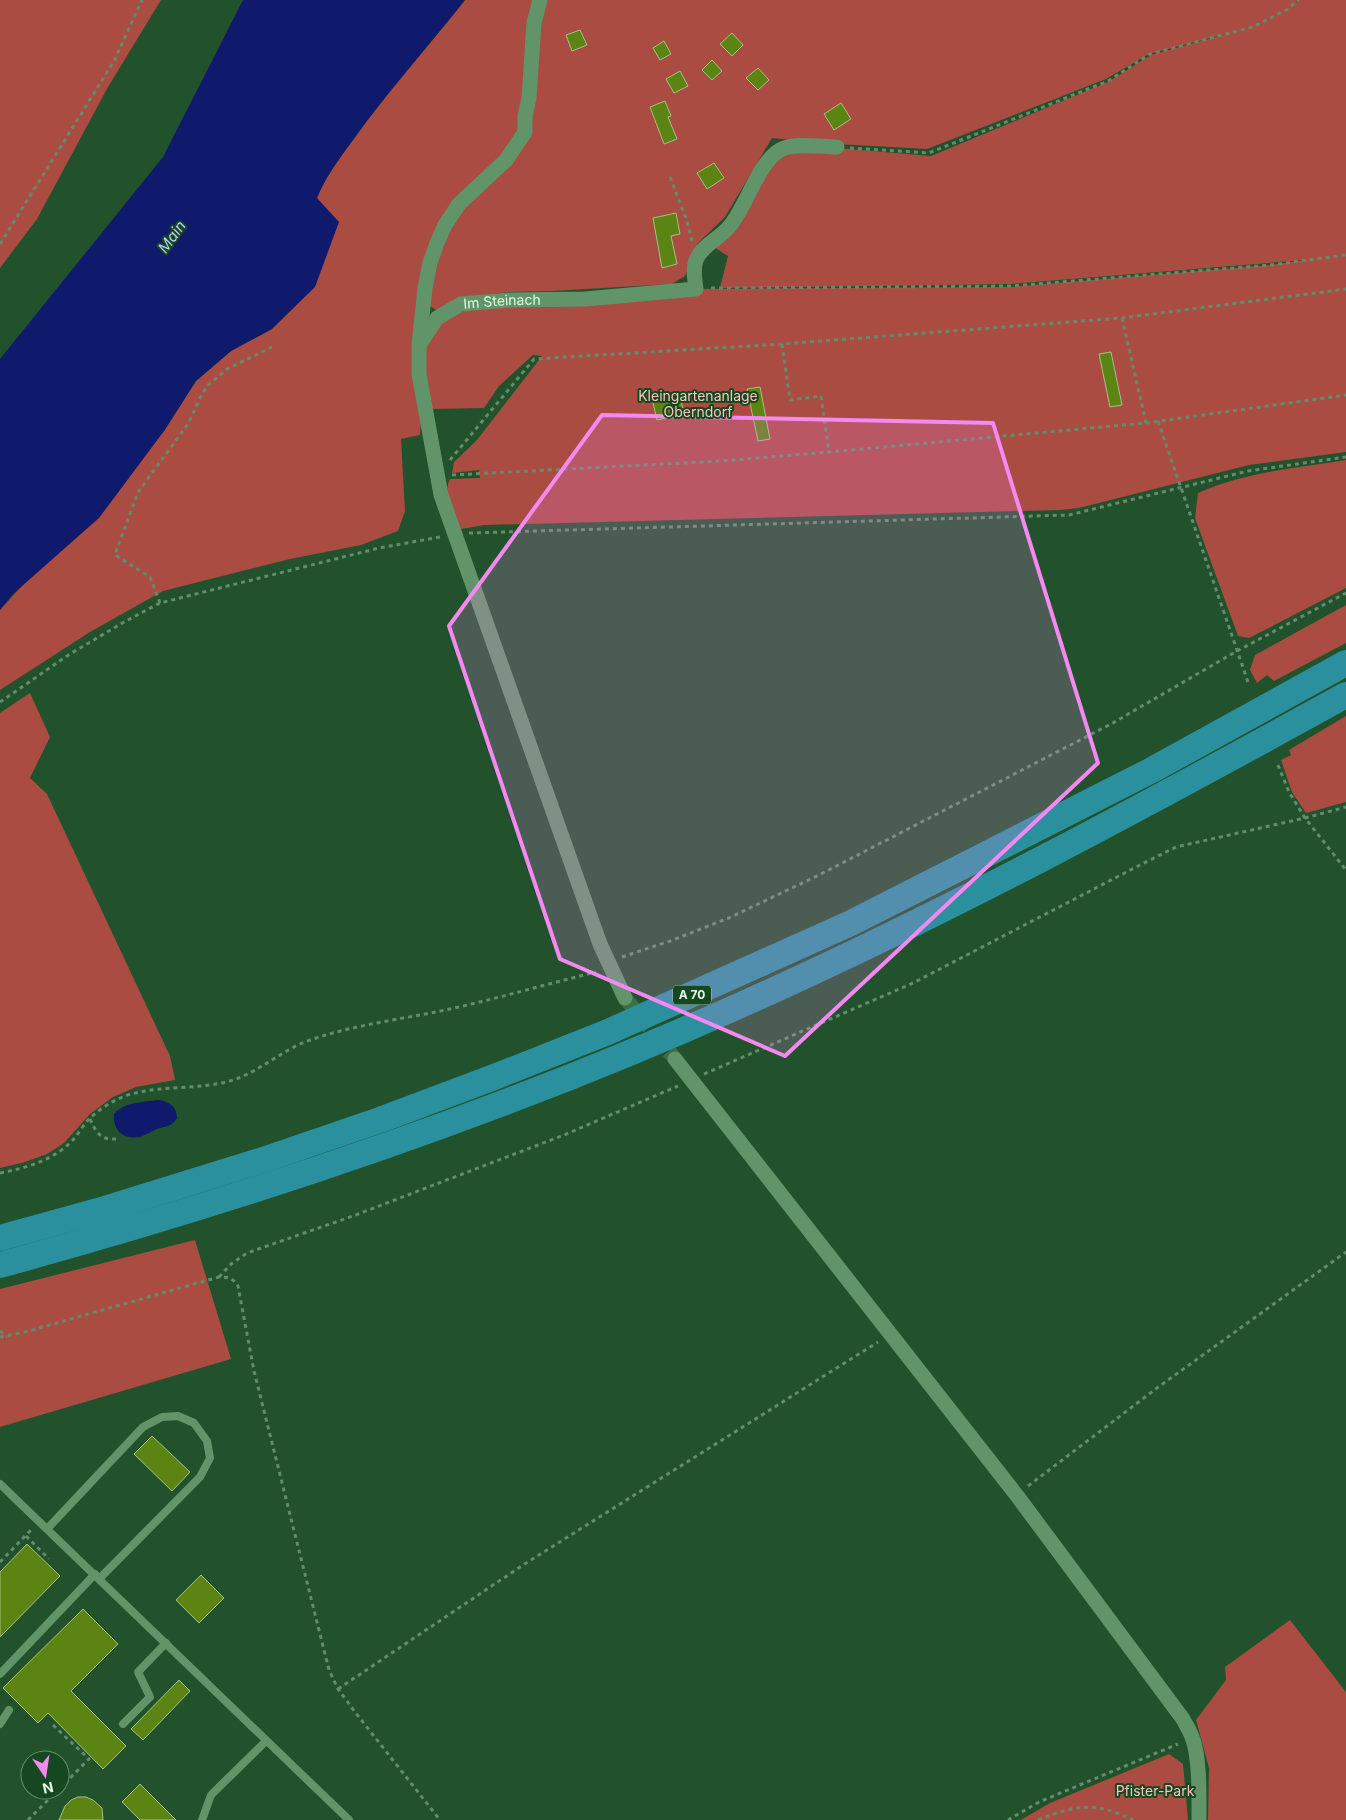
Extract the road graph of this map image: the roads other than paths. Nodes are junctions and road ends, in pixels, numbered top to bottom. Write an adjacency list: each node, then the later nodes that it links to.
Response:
1 (540, 0): 3 (street)
2 (837, 147): 3 (street, Im Steinach)
3 (419, 345): 6 (street)
4 (1346, 663): 8 (highway, A 70)
5 (1346, 695): 9 (highway, A 70)
6 (625, 998)
7 (675, 1059): 21 (street)
8 (0, 1238)
9 (0, 1266)
10 (0, 1484): 11 (lane)
11 (48, 1528): 12 (lane); 12 (lane)
12 (97, 1576): 13 (lane); 14 (lane)
13 (166, 1643): 17 (lane); 18 (lane)
14 (0, 1674)
15 (9, 1710): 16 (lane)
16 (0, 1724)
17 (123, 1724)
18 (266, 1740): 19 (lane); 20 (lane)
19 (202, 1820)
20 (349, 1820)
21 (1199, 1820)

